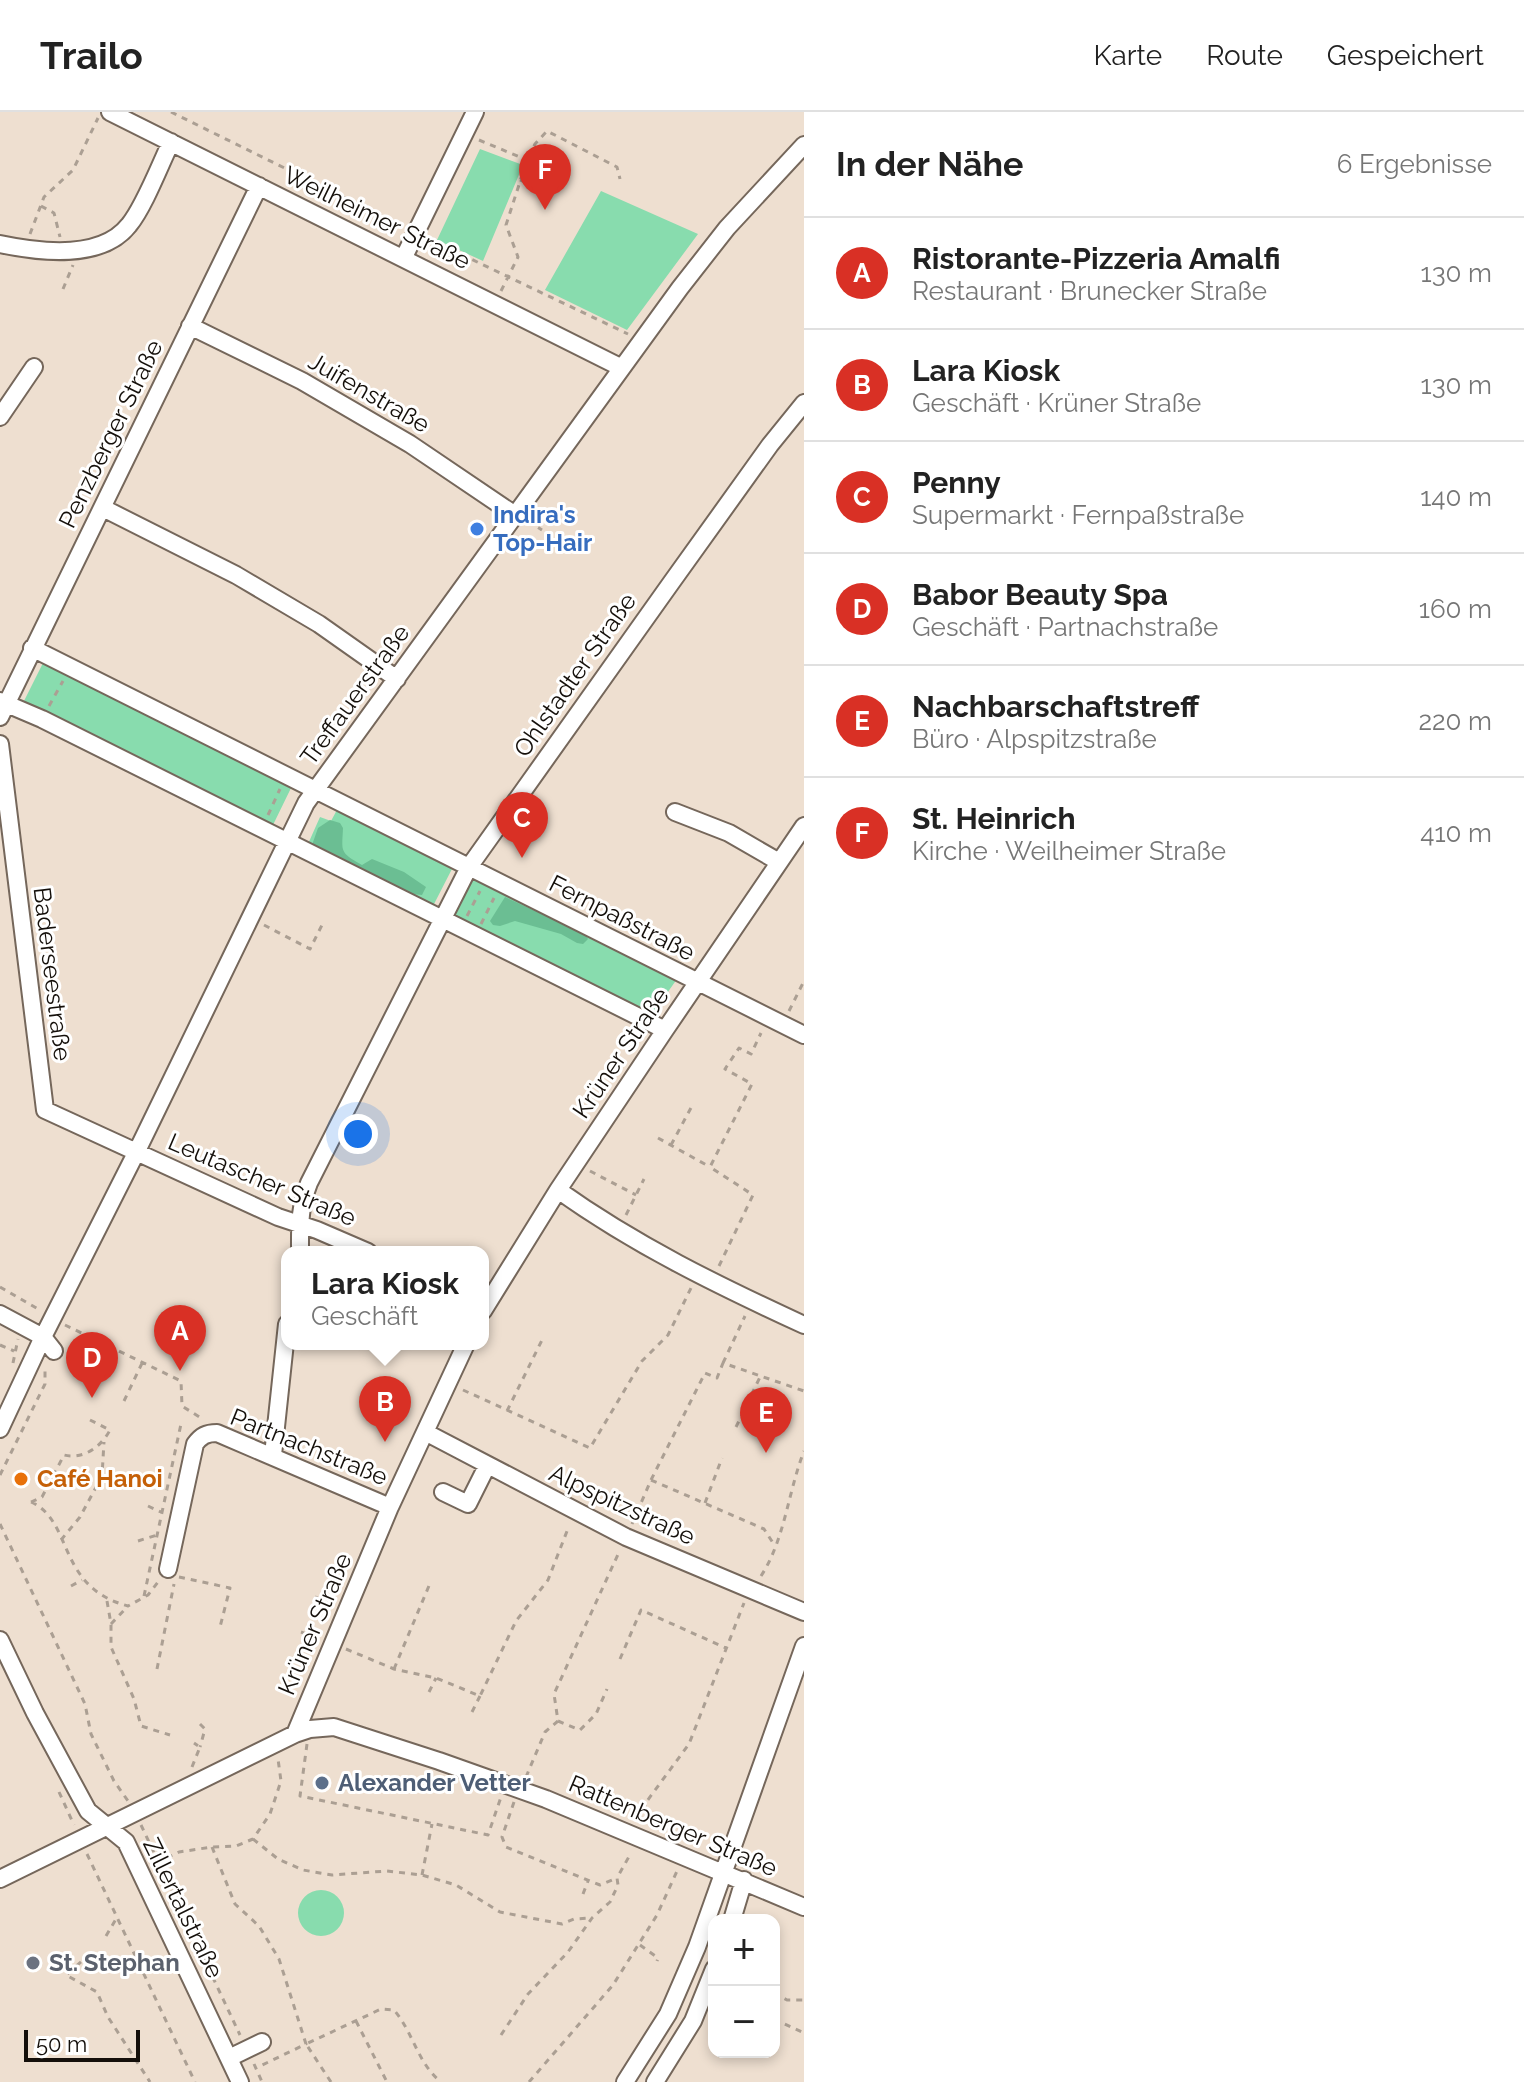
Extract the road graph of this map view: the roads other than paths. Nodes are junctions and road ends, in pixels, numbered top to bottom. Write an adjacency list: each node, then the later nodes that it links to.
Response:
1 (110, 112): 3 (street, Weilheimer Straße)
2 (475, 112): 7 (street)
3 (171, 142): 5 (street, Weilheimer Straße); 6 (street)
4 (804, 145): 10 (street, Treffauerstraße)
5 (259, 186): 7 (street, Weilheimer Straße); 8 (street, Penzberger Straße)
6 (0, 244)
7 (404, 257): 10 (street, Weilheimer Straße)
8 (190, 326): 13 (street, Penzberger Straße); 14 (street, Juifenstraße)
9 (34, 367): 12 (street)
10 (622, 368): 14 (street, Treffauerstraße)
11 (804, 403): 24 (street, Ohlstadter Straße)
12 (0, 417)
13 (103, 508): 15 (street, Penzberger Straße); 16 (street)
14 (522, 518): 16 (street, Treffauerstraße)
15 (32, 648): 17 (street, Penzberger Straße); 19 (street, Fernpaßstraße)
16 (397, 679): 19 (street, Treffauerstraße)
17 (2, 707): 22 (street)
18 (0, 744): 29 (street, Baderseestraße)
19 (315, 789): 22 (street, Treffauerstraße); 24 (street, Fernpaßstraße)
20 (675, 812): 23 (street)
21 (804, 826): 23 (street, Krüner Straße)
22 (287, 842): 25 (street); 29 (street, Treffauerstraße)
23 (779, 862): 26 (street, Krüner Straße)
24 (469, 867): 25 (street, Ohlstadter Straße); 26 (street, Fernpaßstraße)
25 (442, 920): 27 (street); 31 (street, Ohlstadter Straße)
26 (697, 983): 27 (street, Krüner Straße); 28 (street, Fernpaßstraße)
27 (665, 1030): 30 (street, Krüner Straße)
28 (804, 1035)
29 (136, 1153): 31 (street, Leutascher Straße); 37 (street, Treffauerstraße)
30 (558, 1190): 34 (street, Krüner Straße); 36 (street)
31 (298, 1223): 32 (street, Ohlstadter Straße); 33 (street, Leutascher Straße)
32 (300, 1246)
33 (354, 1246)
34 (489, 1297)
35 (0, 1314): 37 (street)
36 (804, 1325)
37 (43, 1337): 40 (street); 41 (street, Treffauerstraße)
38 (284, 1350): 43 (street)
39 (463, 1350): 42 (street, Krüner Straße)
40 (54, 1351)
41 (0, 1429)
42 (425, 1432): 44 (street, Alpspitzstraße); 46 (street, Krüner Straße)
43 (273, 1455): 46 (street, Partnachstraße); 47 (street, Partnachstraße)
44 (487, 1466): 45 (street); 48 (street, Alpspitzstraße)
45 (443, 1492)
46 (390, 1507): 51 (street, Krüner Straße)
47 (168, 1569)
48 (804, 1612)
49 (0, 1640): 52 (street, Zillertalstraße)
50 (804, 1646): 53 (street)
51 (302, 1731): 52 (street, Krüner Straße); 53 (street, Rattenberger Straße)
52 (107, 1826): 54 (street, Krüner Straße); 60 (street, Zillertalstraße)
53 (723, 1872): 55 (street, Rattenberger Straße); 61 (street)
54 (0, 1879)
55 (744, 1880): 56 (street, Rattenberger Straße); 57 (street)
56 (804, 1907)
57 (734, 1914)
58 (708, 1984): 62 (street)
59 (262, 2042): 60 (street)
60 (233, 2069)
61 (625, 2082)
62 (655, 2082)

